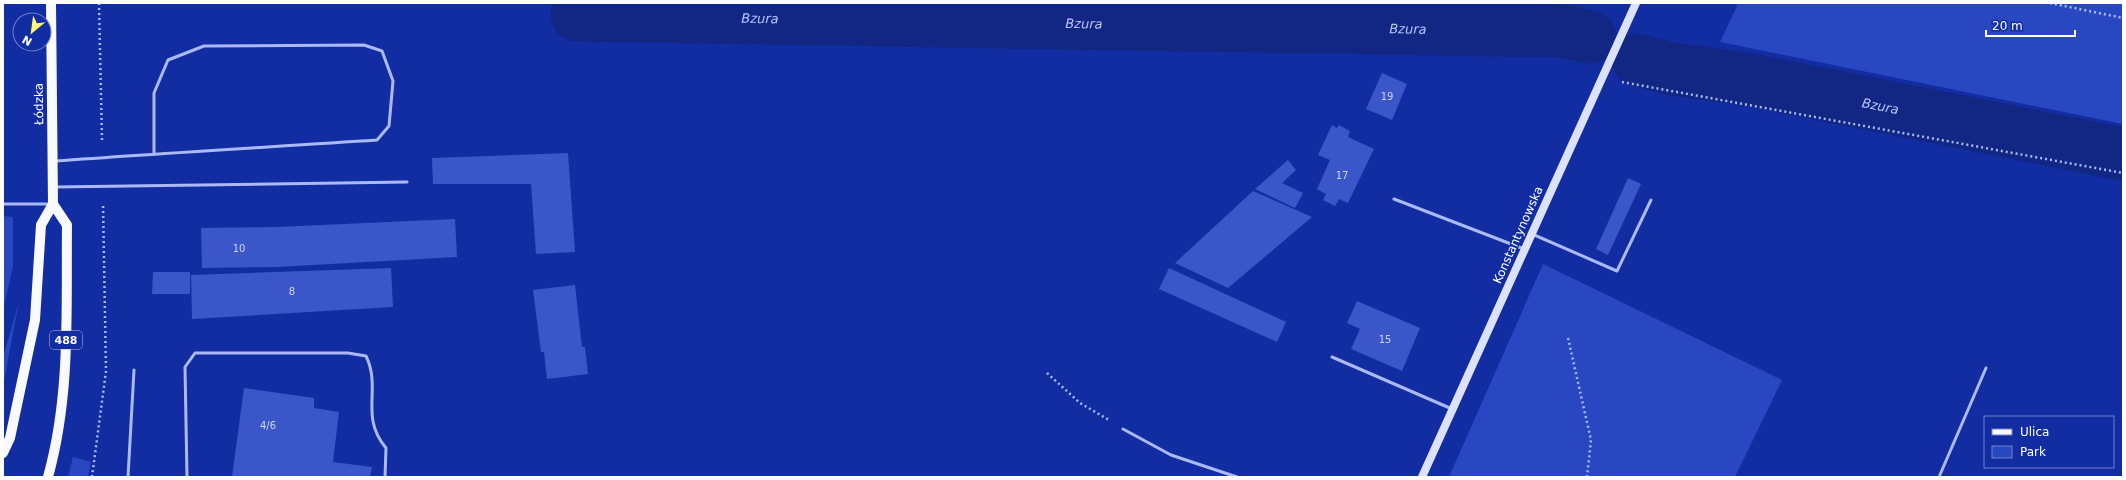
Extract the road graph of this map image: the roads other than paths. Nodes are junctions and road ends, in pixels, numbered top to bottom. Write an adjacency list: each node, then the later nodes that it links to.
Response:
1 (51, 3): 4 (main road, Łódzka / 488)
2 (1636, 3): 11 (main road, Konstantynowska)
3 (154, 154): 3 (lane); 4 (lane)
4 (53, 161): 6 (main road, Łódzka / 488)
5 (408, 182): 6 (lane)
6 (53, 187): 10 (main road, Łódzka / 488)
7 (1394, 199): 12 (lane)
8 (1651, 200): 11 (lane)
9 (3, 204): 10 (lane)
10 (54, 204): 18 (main road, 488); 19 (main road, 488)
11 (1531, 234): 12 (main road, Konstantynowska)
12 (1524, 249): 16 (main road, Konstantynowska)
13 (1332, 357): 16 (lane)
14 (1986, 368): 25 (lane)
15 (134, 370): 20 (lane)
16 (1453, 409): 24 (main road, Konstantynowska)
17 (1124, 429): 23 (lane)
18 (3, 453)
19 (48, 477)
20 (128, 477)
21 (187, 477): 22 (lane)
22 (385, 477)
23 (1237, 477)
24 (1422, 477)
25 (1939, 477)

